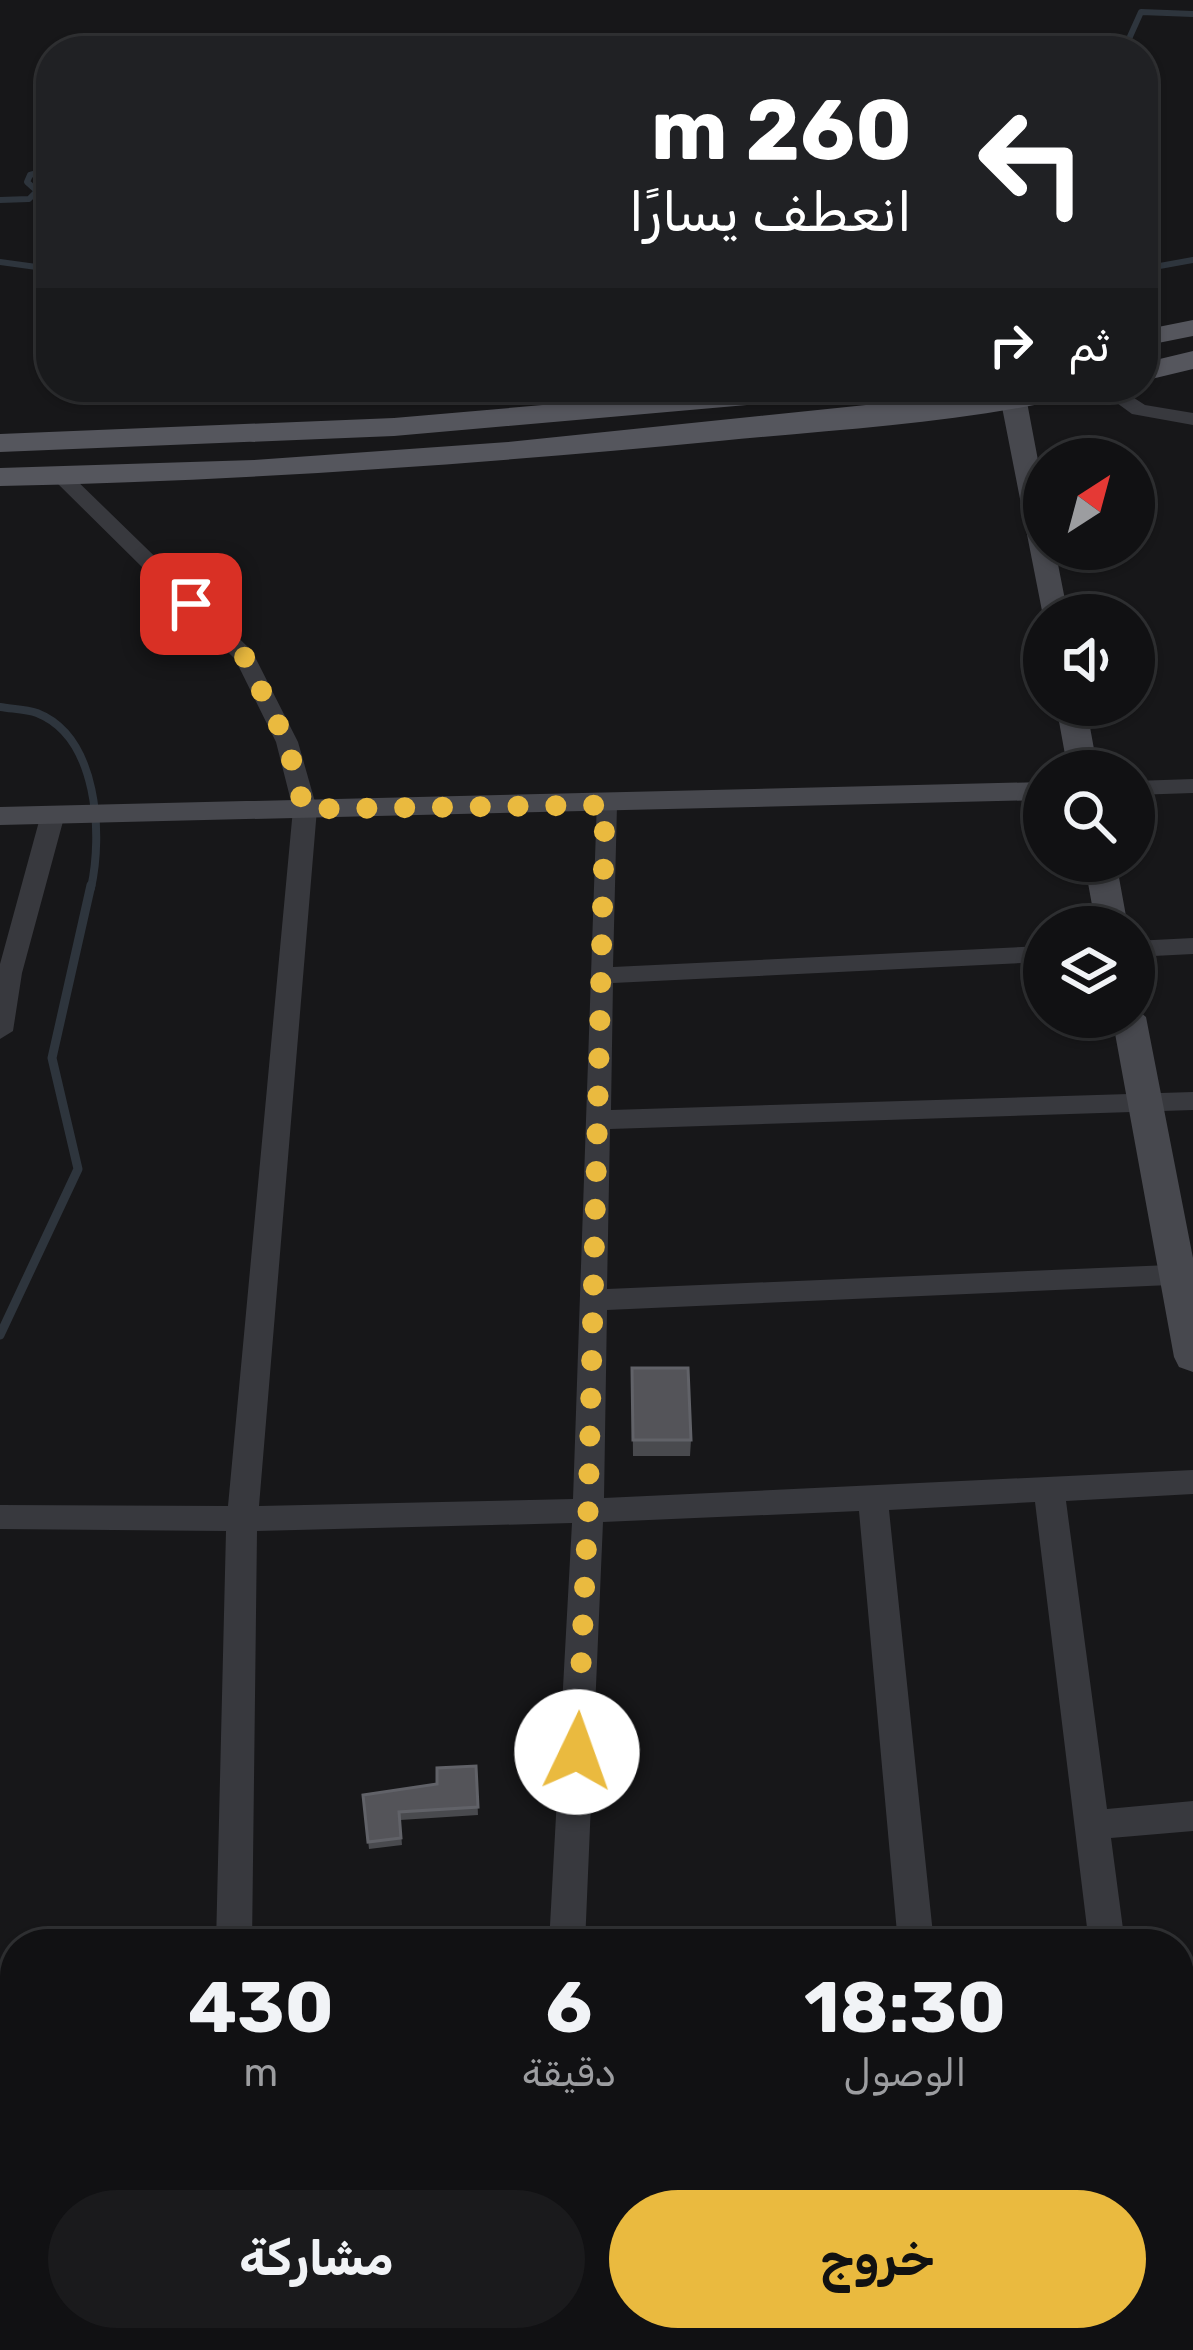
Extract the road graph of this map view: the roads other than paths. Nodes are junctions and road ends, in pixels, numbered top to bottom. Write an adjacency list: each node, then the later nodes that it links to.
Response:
1 (1193, 328): 2 (main road)
2 (1158, 335)
3 (1193, 360): 4 (main road)
4 (1158, 368)
5 (678, 402): 9 (main road)
6 (1014, 402): 10 (main road); 12 (street)
7 (1127, 402): 8 (street)
8 (1193, 419)
9 (0, 443)
10 (62, 476): 11 (main road); 17 (street)
11 (0, 477)
12 (1050, 594)
13 (1193, 786): 14 (street)
14 (1155, 787)
15 (1023, 792): 16 (street)
16 (605, 805): 17 (street); 24 (street)
17 (304, 809): 18 (street); 38 (street)
18 (63, 814): 19 (street); 23 (street)
19 (0, 816)
20 (1193, 946): 21 (street)
21 (1155, 948)
22 (1023, 955): 24 (street)
23 (5, 973): 25 (street)
24 (601, 976): 29 (street)
25 (0, 1031)
26 (1133, 1038): 28 (street)
27 (1193, 1101): 28 (street)
28 (1145, 1103): 29 (street); 30 (street)
29 (598, 1120): 31 (street)
30 (1185, 1274): 31 (street); 32 (street)
31 (594, 1300): 36 (street)
32 (1193, 1358)
33 (1193, 1482): 34 (street)
34 (1049, 1489): 35 (street); 40 (street)
35 (873, 1498): 36 (street); 43 (street)
36 (588, 1513): 38 (street); 42 (street)
37 (0, 1517): 38 (street)
38 (242, 1522): 41 (street)
39 (1193, 1816): 40 (street)
40 (1092, 1826): 44 (street)
41 (234, 1929)
42 (568, 1929)
43 (915, 1929)
44 (1106, 1929)

